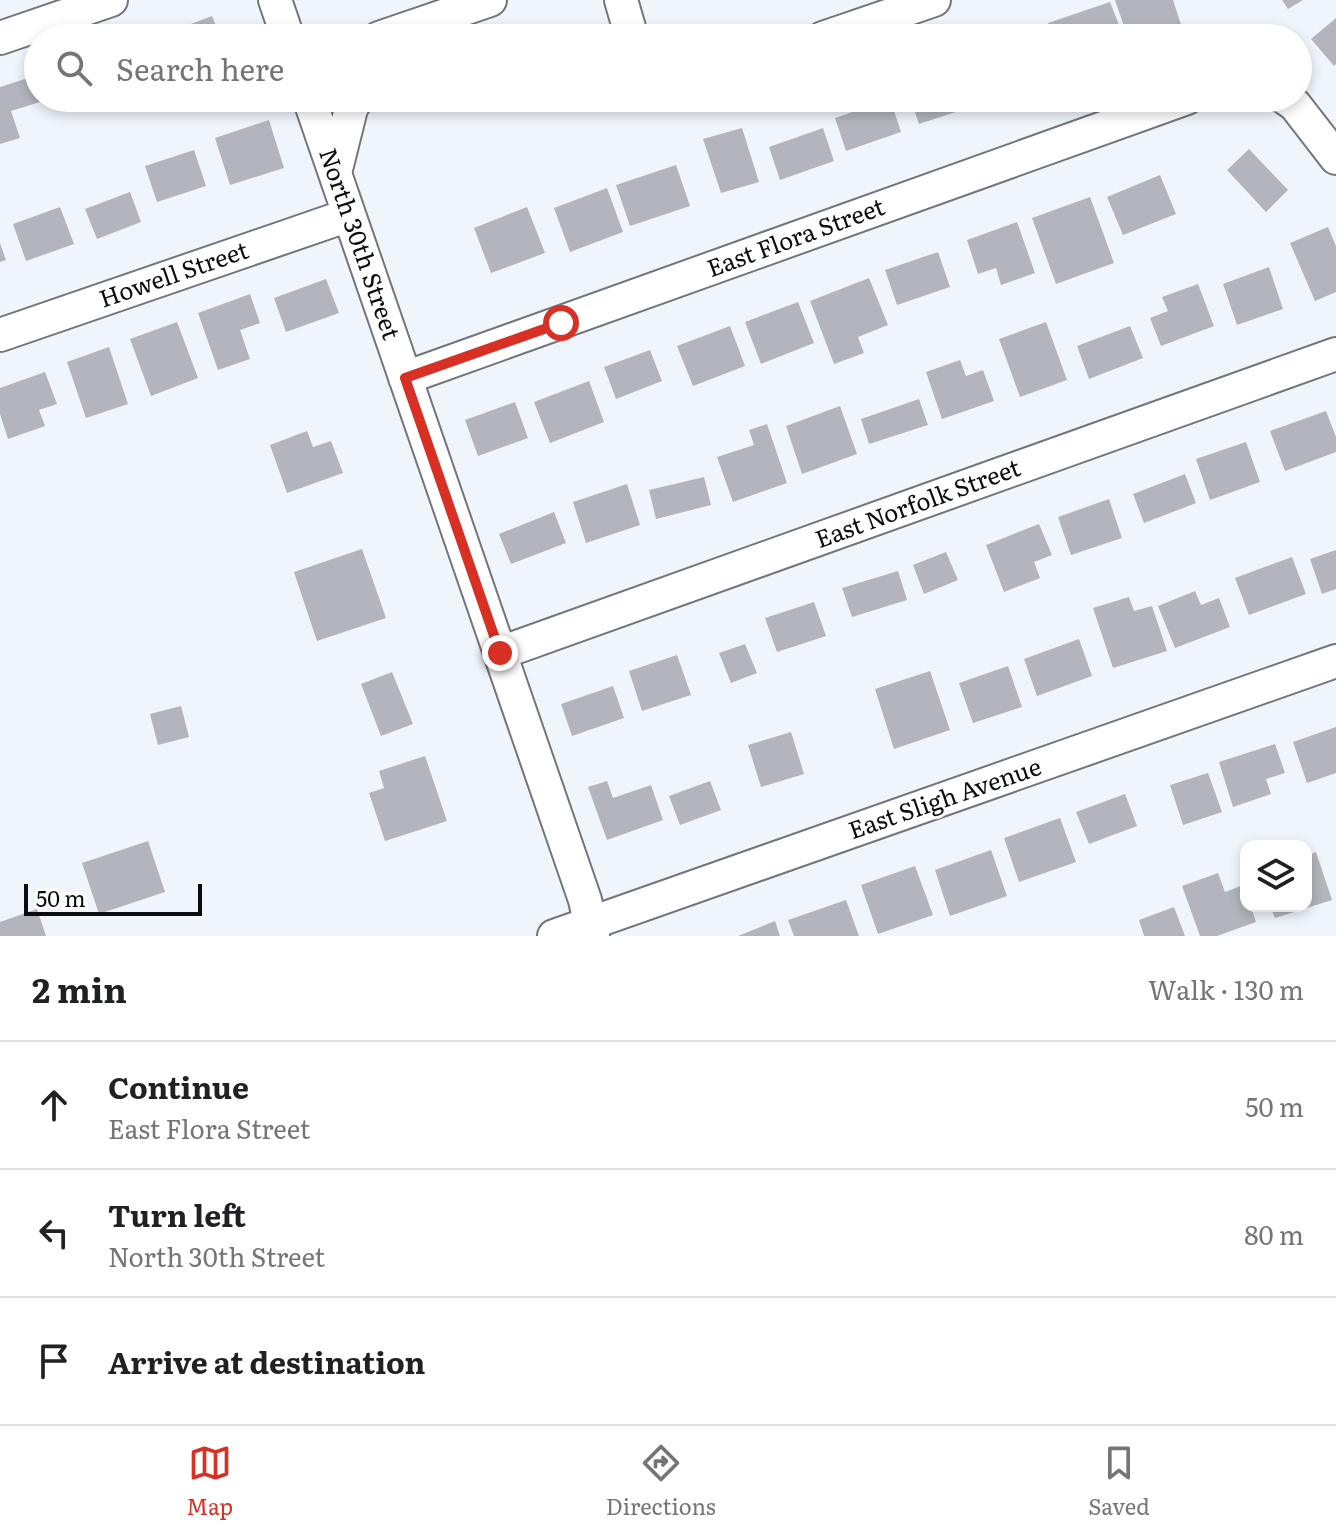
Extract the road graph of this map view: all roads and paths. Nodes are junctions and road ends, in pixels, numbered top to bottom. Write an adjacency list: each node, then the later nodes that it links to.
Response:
1 (111, 0): 6 (street)
2 (275, 0): 7 (street)
3 (490, 0): 8 (street)
4 (621, 0): 9 (street)
5 (934, 0): 10 (street)
6 (41, 24)
7 (283, 24)
8 (431, 24)
9 (628, 24)
10 (864, 24)
11 (24, 30): 12 (street)
12 (0, 38)
13 (314, 112): 18 (street, North 30th Street)
14 (350, 112): 18 (street)
15 (1148, 112): 22 (street, East Flora Street)
16 (1300, 112): 17 (street)
17 (1336, 158)
18 (335, 173): 19 (street, North 30th Street)
19 (349, 215): 20 (street, Howell Street); 22 (street, North 30th Street)
20 (0, 335)
21 (1336, 354): 23 (street, East Norfolk Street)
22 (405, 378): 23 (street, North 30th Street)
23 (500, 653): 25 (street, North 30th Street)
24 (1336, 661): 25 (street, East Sligh Avenue)
25 (591, 930): 26 (street, East Sligh Avenue)
26 (554, 936)

